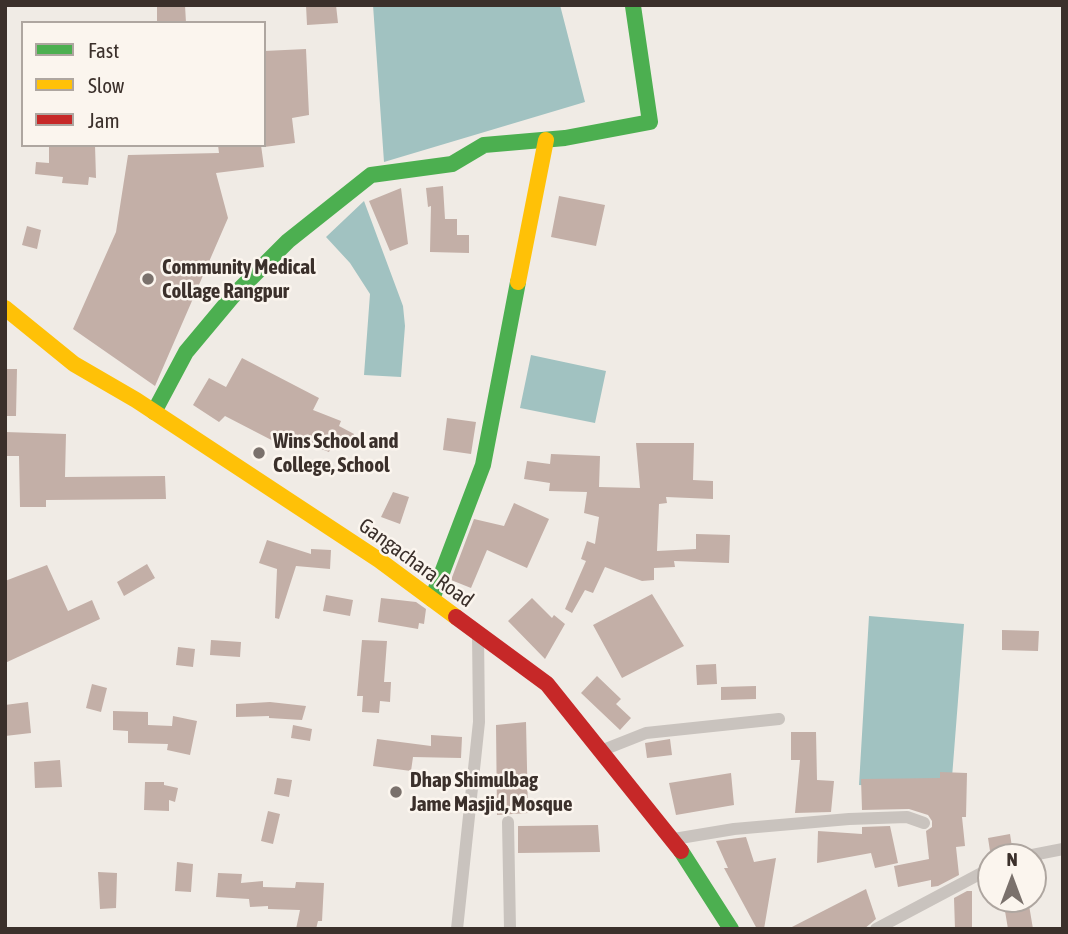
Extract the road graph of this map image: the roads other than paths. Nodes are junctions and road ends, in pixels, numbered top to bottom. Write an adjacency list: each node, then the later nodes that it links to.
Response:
1 (633, 6): 2 (street)
2 (546, 140): 4 (street); 5 (street)
3 (5, 308): 4 (street, Gangachara Road)
4 (154, 412): 5 (street, Gangachara Road)
5 (432, 599): 6 (street, Gangachara Road)
6 (478, 633): 8 (street, Gangachara Road); 14 (street)
7 (779, 719): 8 (street)
8 (603, 750): 11 (street, Gangachara Road)
9 (508, 822): 15 (street)
10 (923, 823): 11 (street)
11 (674, 839): 13 (street, Gangachara Road)
12 (977, 875): 16 (street)
13 (729, 927)
14 (457, 929)
15 (510, 929)
16 (876, 929)

